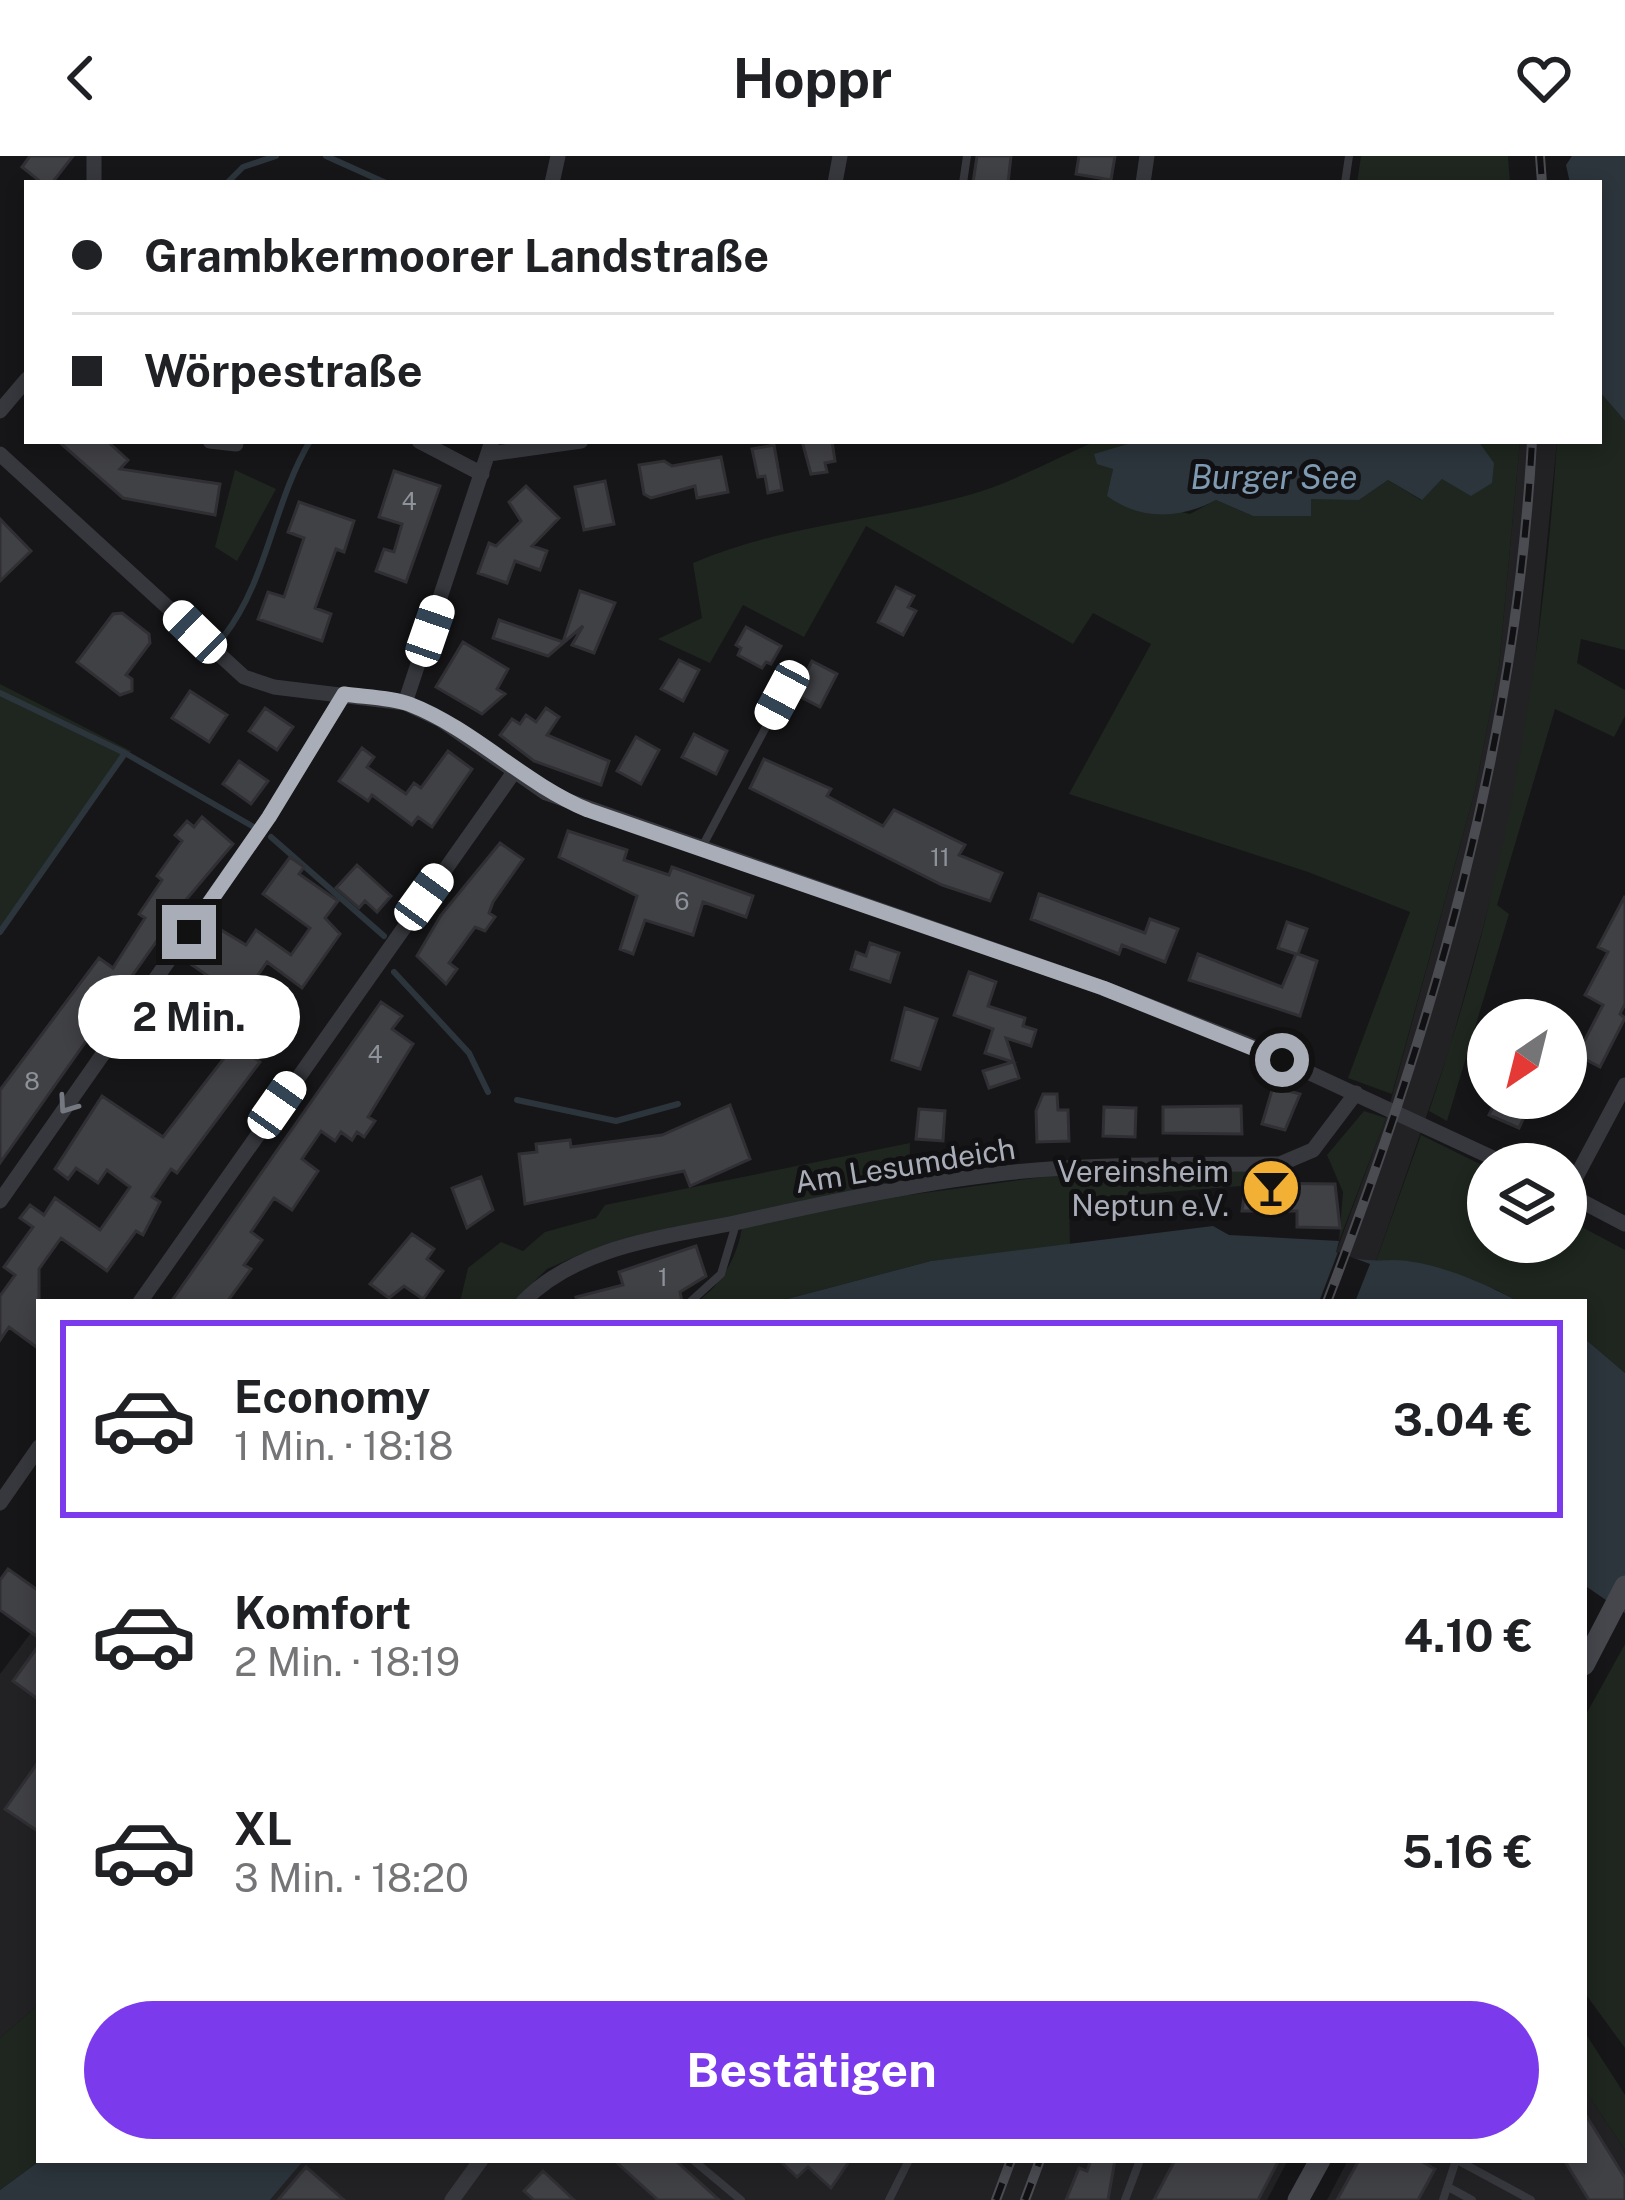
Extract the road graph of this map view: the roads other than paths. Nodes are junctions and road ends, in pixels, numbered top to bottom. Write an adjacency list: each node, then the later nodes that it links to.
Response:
1 (24, 383): 2 (street)
2 (0, 412)
3 (425, 444): 7 (street)
4 (542, 444): 5 (street)
5 (491, 448): 7 (street)
6 (0, 454): 8 (street)
7 (482, 474): 10 (street)
8 (344, 694): 10 (street); 17 (street, one-way to 17)
9 (782, 695): 12 (lane)
10 (405, 703): 11 (street)
11 (514, 772): 12 (street); 21 (street)
12 (701, 848): 14 (street)
13 (1625, 1085): 16 (street)
14 (1356, 1093): 15 (street); 19 (street, Am Lesumdeich)
15 (1467, 1146)
16 (1587, 1156)
17 (0, 1201)
18 (1587, 1204): 20 (street)
19 (737, 1222): 22 (street, Am Lesumdeich); 23 (lane)
20 (1625, 1224)
21 (142, 1299)
22 (526, 1299)
23 (693, 1299)
24 (36, 1451): 25 (street)
25 (0, 1503)
26 (1625, 1586): 27 (main road)
27 (1587, 1659)
28 (479, 2163): 36 (street)
29 (696, 2163): 37 (lane)
30 (908, 2163): 38 (lane)
31 (1138, 2163): 39 (lane)
32 (1318, 2163): 40 (main road)
33 (1455, 2163): 35 (lane)
34 (1462, 2163): 43 (lane)
35 (1450, 2188): 41 (lane); 42 (lane)
36 (452, 2200)
37 (741, 2200)
38 (889, 2200)
39 (1125, 2200)
40 (1298, 2200)
41 (1444, 2200)
42 (1472, 2200)
43 (1531, 2200)

